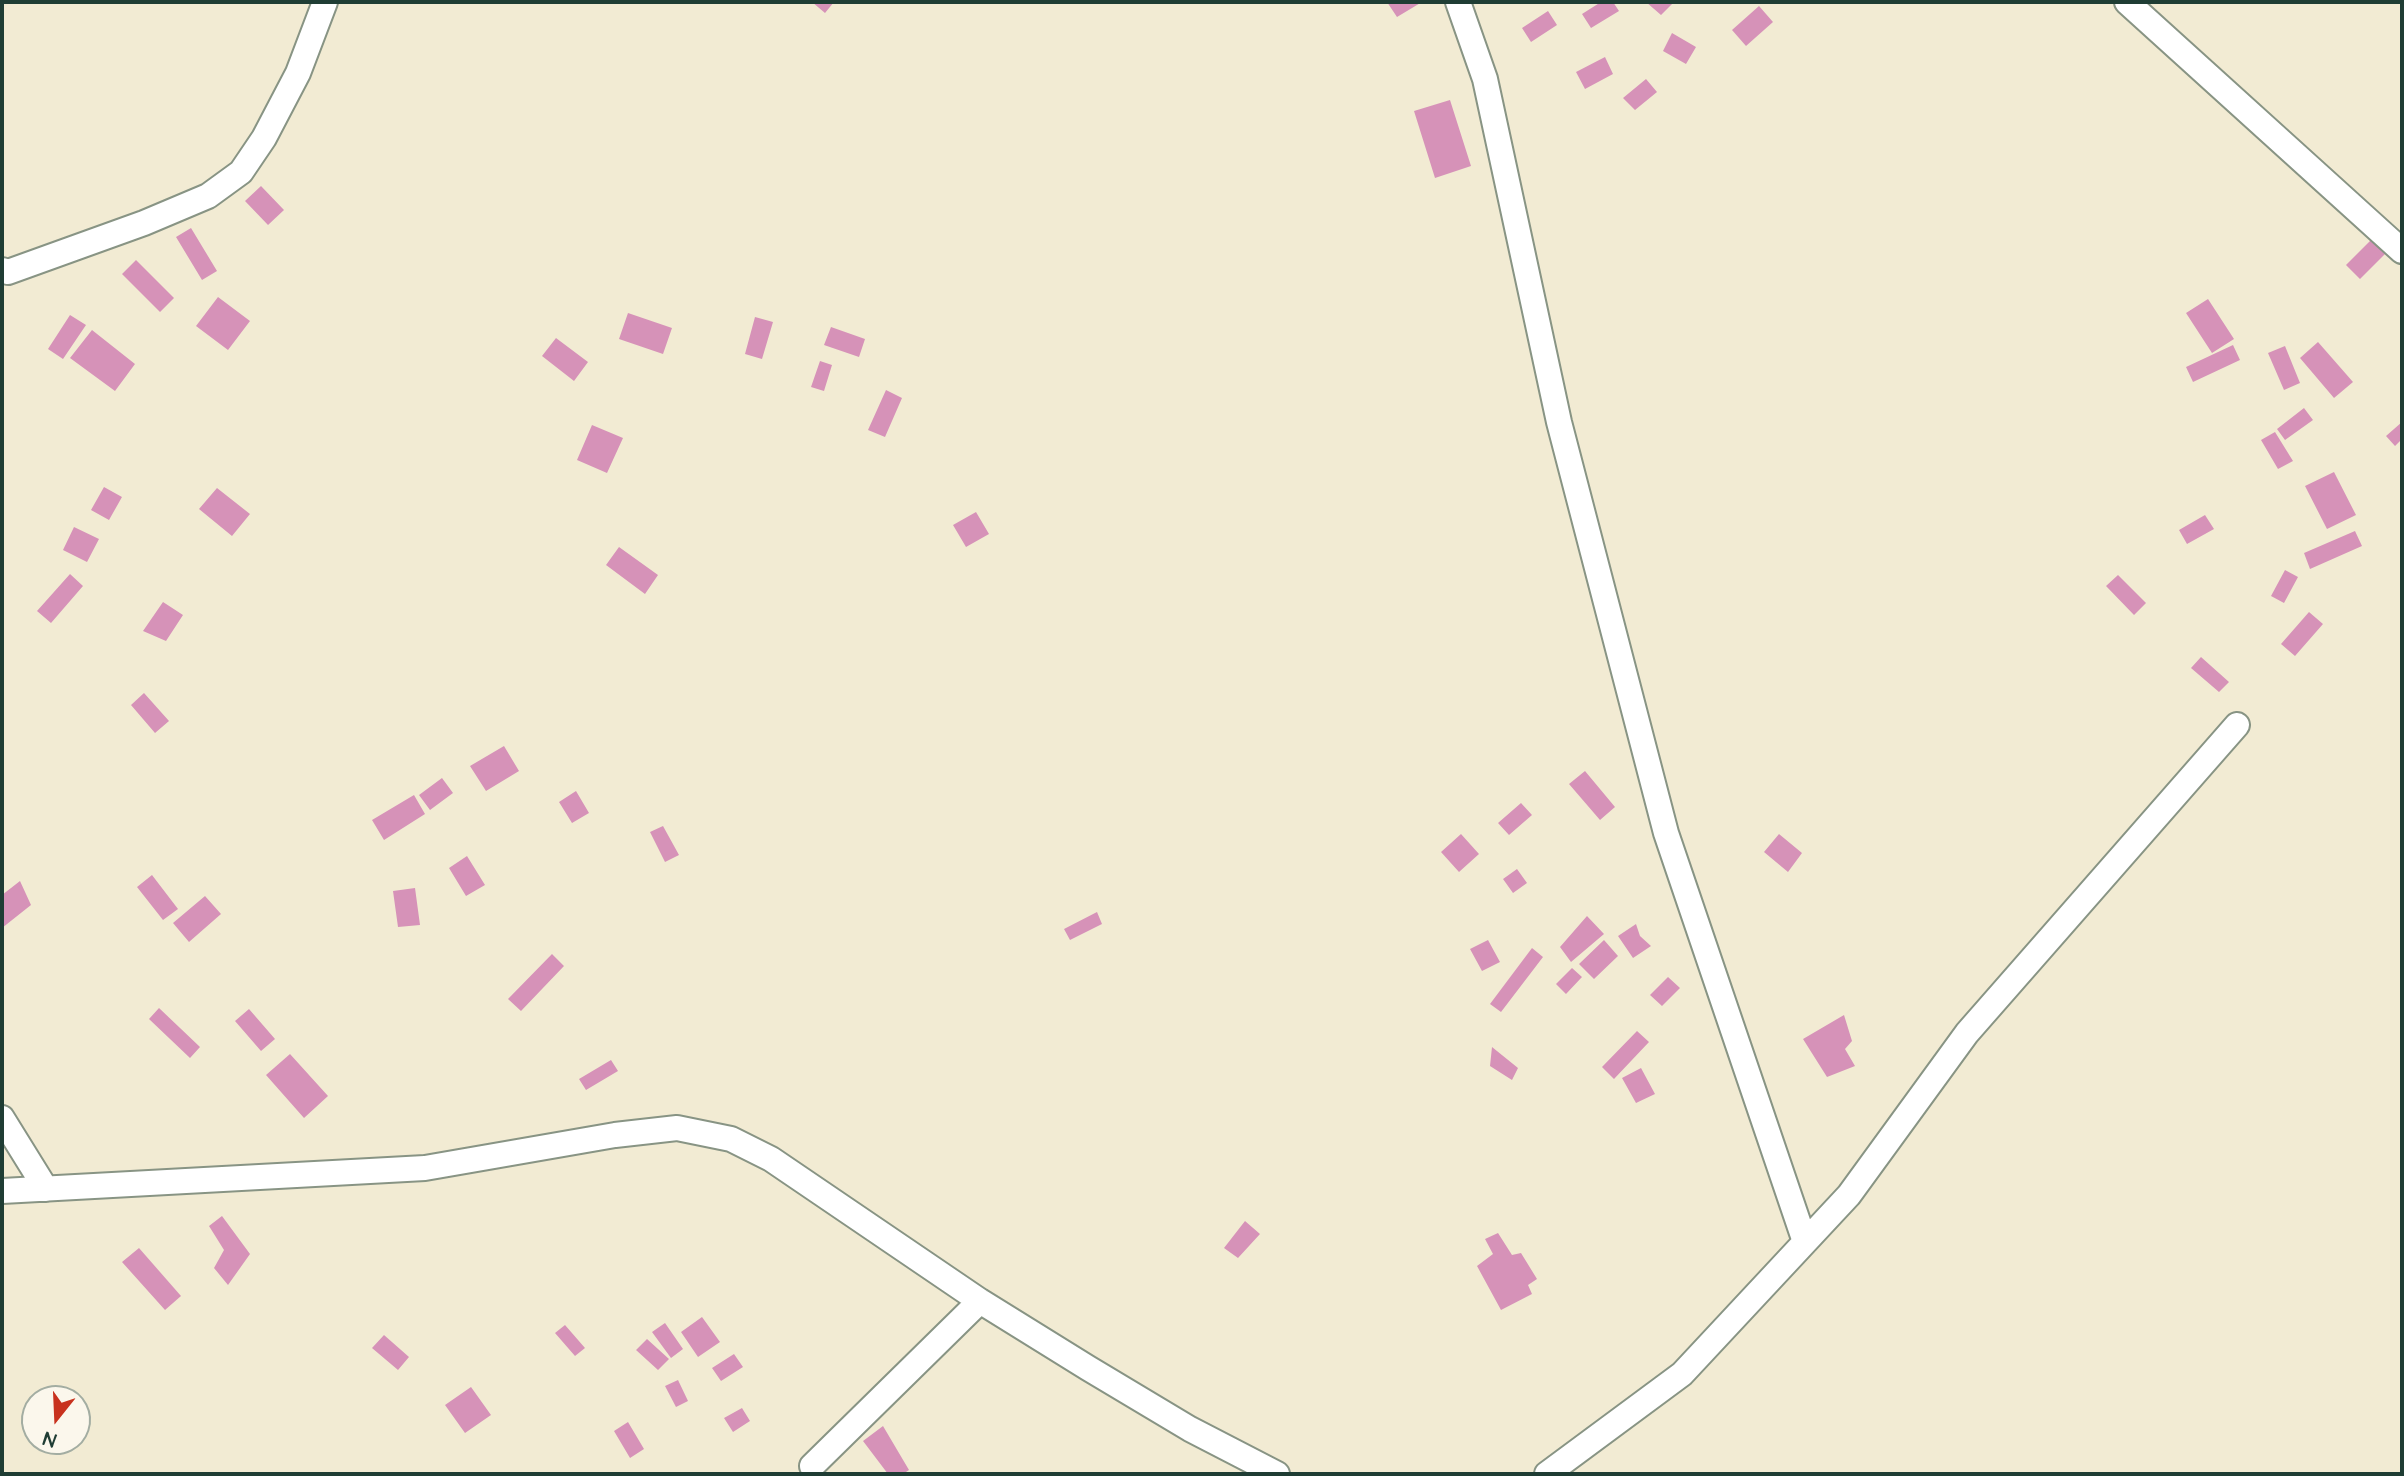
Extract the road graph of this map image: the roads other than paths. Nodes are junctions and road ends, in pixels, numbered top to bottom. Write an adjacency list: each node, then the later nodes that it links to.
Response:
1 (325, 2): 5 (street)
2 (1458, 2): 10 (street)
3 (2127, 2): 4 (street)
4 (2402, 251)
5 (2, 270)
6 (2237, 725): 10 (street)
7 (2, 1118): 8 (street)
8 (46, 1189): 9 (street); 11 (street)
9 (2, 1191)
10 (1805, 1242): 14 (street)
11 (980, 1301): 12 (street); 13 (street)
12 (813, 1466)
13 (1277, 1474)
14 (1547, 1474)

